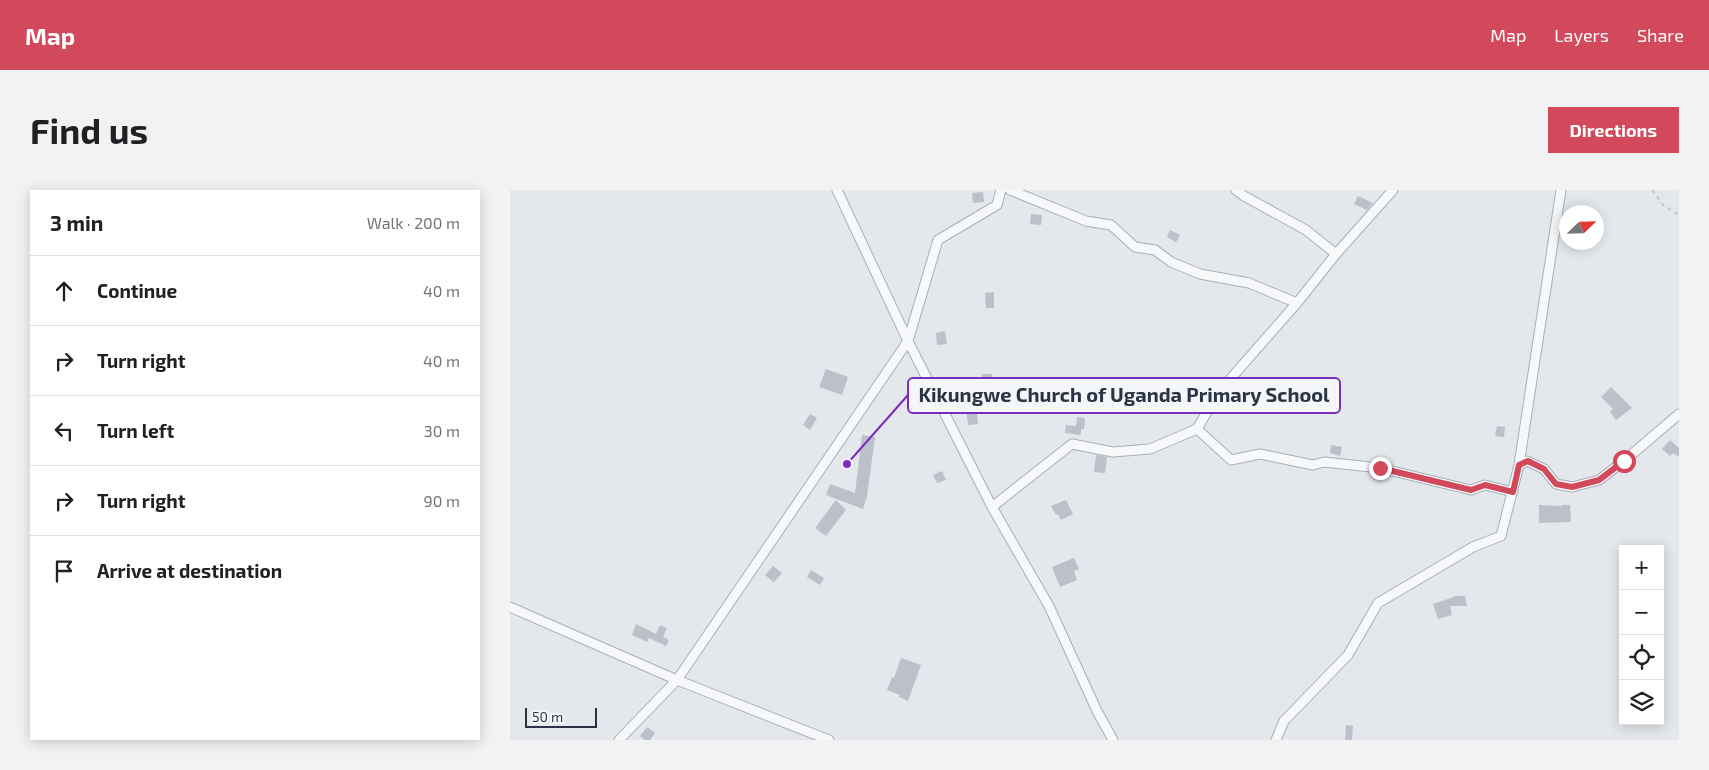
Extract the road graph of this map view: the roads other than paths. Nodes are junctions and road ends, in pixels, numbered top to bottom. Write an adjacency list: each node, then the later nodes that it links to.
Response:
1 (837, 190): 9 (street)
2 (1001, 190): 9 (street)
3 (1010, 190): 8 (street)
4 (1236, 190): 7 (street)
5 (1393, 190): 7 (street)
6 (1561, 190): 12 (street)
7 (1336, 254): 8 (street)
8 (1297, 303): 11 (street)
9 (908, 341): 14 (street); 16 (street)
10 (1679, 414): 12 (street)
11 (1197, 429): 13 (street); 14 (street)
12 (1519, 465): 13 (street)
13 (1513, 492): 20 (street)
14 (992, 507): 19 (street)
15 (510, 606): 16 (street)
16 (677, 680): 17 (street); 18 (street)
17 (619, 740)
18 (829, 740)
19 (1113, 740)
20 (1276, 740)

